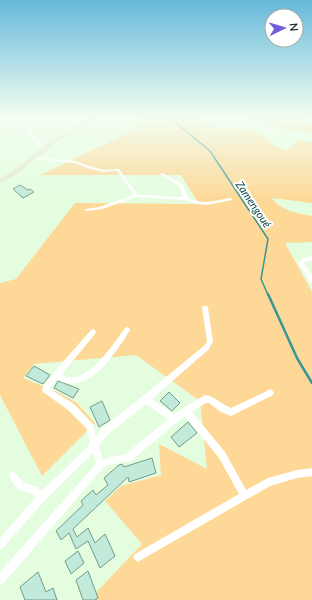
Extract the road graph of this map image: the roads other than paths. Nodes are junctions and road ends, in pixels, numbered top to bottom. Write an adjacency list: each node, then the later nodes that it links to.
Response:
1 (41, 145): 3 (street)
2 (50, 145): 3 (street)
3 (45, 148): 4 (street)
4 (32, 158): 6 (street); 7 (street)
5 (162, 174): 9 (street)
6 (0, 181)
7 (137, 196): 9 (street); 10 (street)
8 (230, 199): 9 (street)
9 (186, 200)
10 (87, 210)
11 (312, 258): 12 (street)
12 (312, 280)
13 (205, 308): 18 (street)
14 (127, 330): 16 (street)
15 (93, 332): 16 (street)
16 (56, 374): 21 (street)
17 (270, 393): 19 (street)
18 (146, 399): 20 (street); 21 (street)
19 (186, 411): 20 (street); 25 (street)
20 (174, 419): 22 (street)
21 (94, 446): 22 (street); 26 (street)
22 (100, 465): 29 (street)
23 (312, 472): 25 (street)
24 (13, 476): 26 (street)
25 (244, 495): 28 (street)
26 (42, 497): 27 (street)
27 (0, 545)
28 (138, 558)
29 (0, 580)

